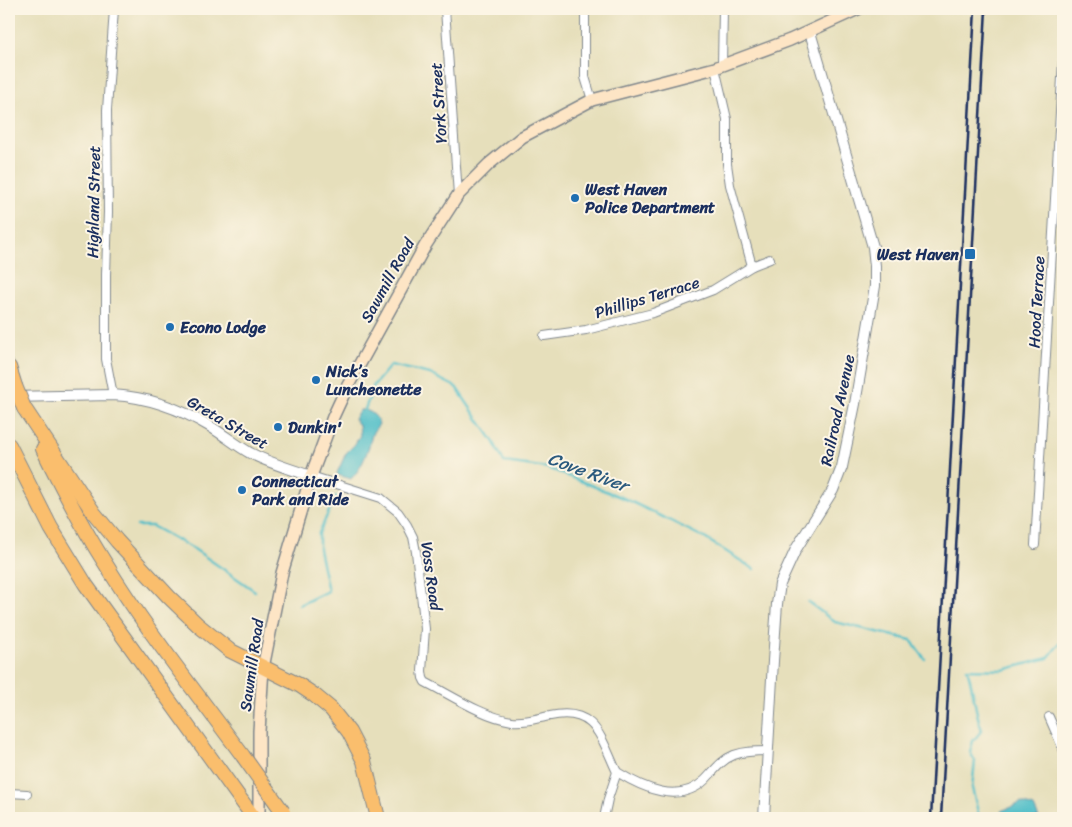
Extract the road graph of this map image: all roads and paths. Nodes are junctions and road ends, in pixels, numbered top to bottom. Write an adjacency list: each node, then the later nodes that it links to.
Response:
1 (114, 9): 16 (street, Highland Street)
2 (445, 9): 10 (street, York Street)
3 (585, 9): 9 (street)
4 (723, 9): 8 (street)
5 (858, 9): 6 (main road, Sawmill Road)
6 (810, 32): 8 (main road, Sawmill Road); 24 (street, Railroad Avenue)
7 (1063, 60): 20 (street, Hood Terrace)
8 (718, 67): 9 (main road, Sawmill Road); 12 (street)
9 (592, 100): 10 (main road, Sawmill Road)
10 (458, 195): 19 (main road, Sawmill Road)
11 (770, 259): 12 (street, Phillips Terrace)
12 (752, 266): 13 (street, Phillips Terrace)
13 (544, 336)
14 (9, 367): 15 (highway)
15 (12, 391): 16 (street, Greta Street); 17 (highway, bridge)
16 (113, 395): 19 (street, Greta Street)
17 (24, 408): 21 (highway); 28 (highway, bridge)
18 (9, 445): 29 (highway)
19 (311, 476): 21 (main road, Sawmill Road); 25 (street, Voss Road)
20 (1035, 545)
21 (263, 668): 30 (main road, Sawmill Road); 31 (highway)
22 (1050, 717): 23 (street)
23 (1063, 749)
24 (768, 751): 25 (street); 33 (street, Railroad Avenue)
25 (617, 772): 32 (street)
26 (9, 794): 27 (street)
27 (28, 794)
28 (286, 815)
29 (254, 818)
30 (259, 818)
31 (378, 818)
32 (604, 818)
33 (764, 818)

